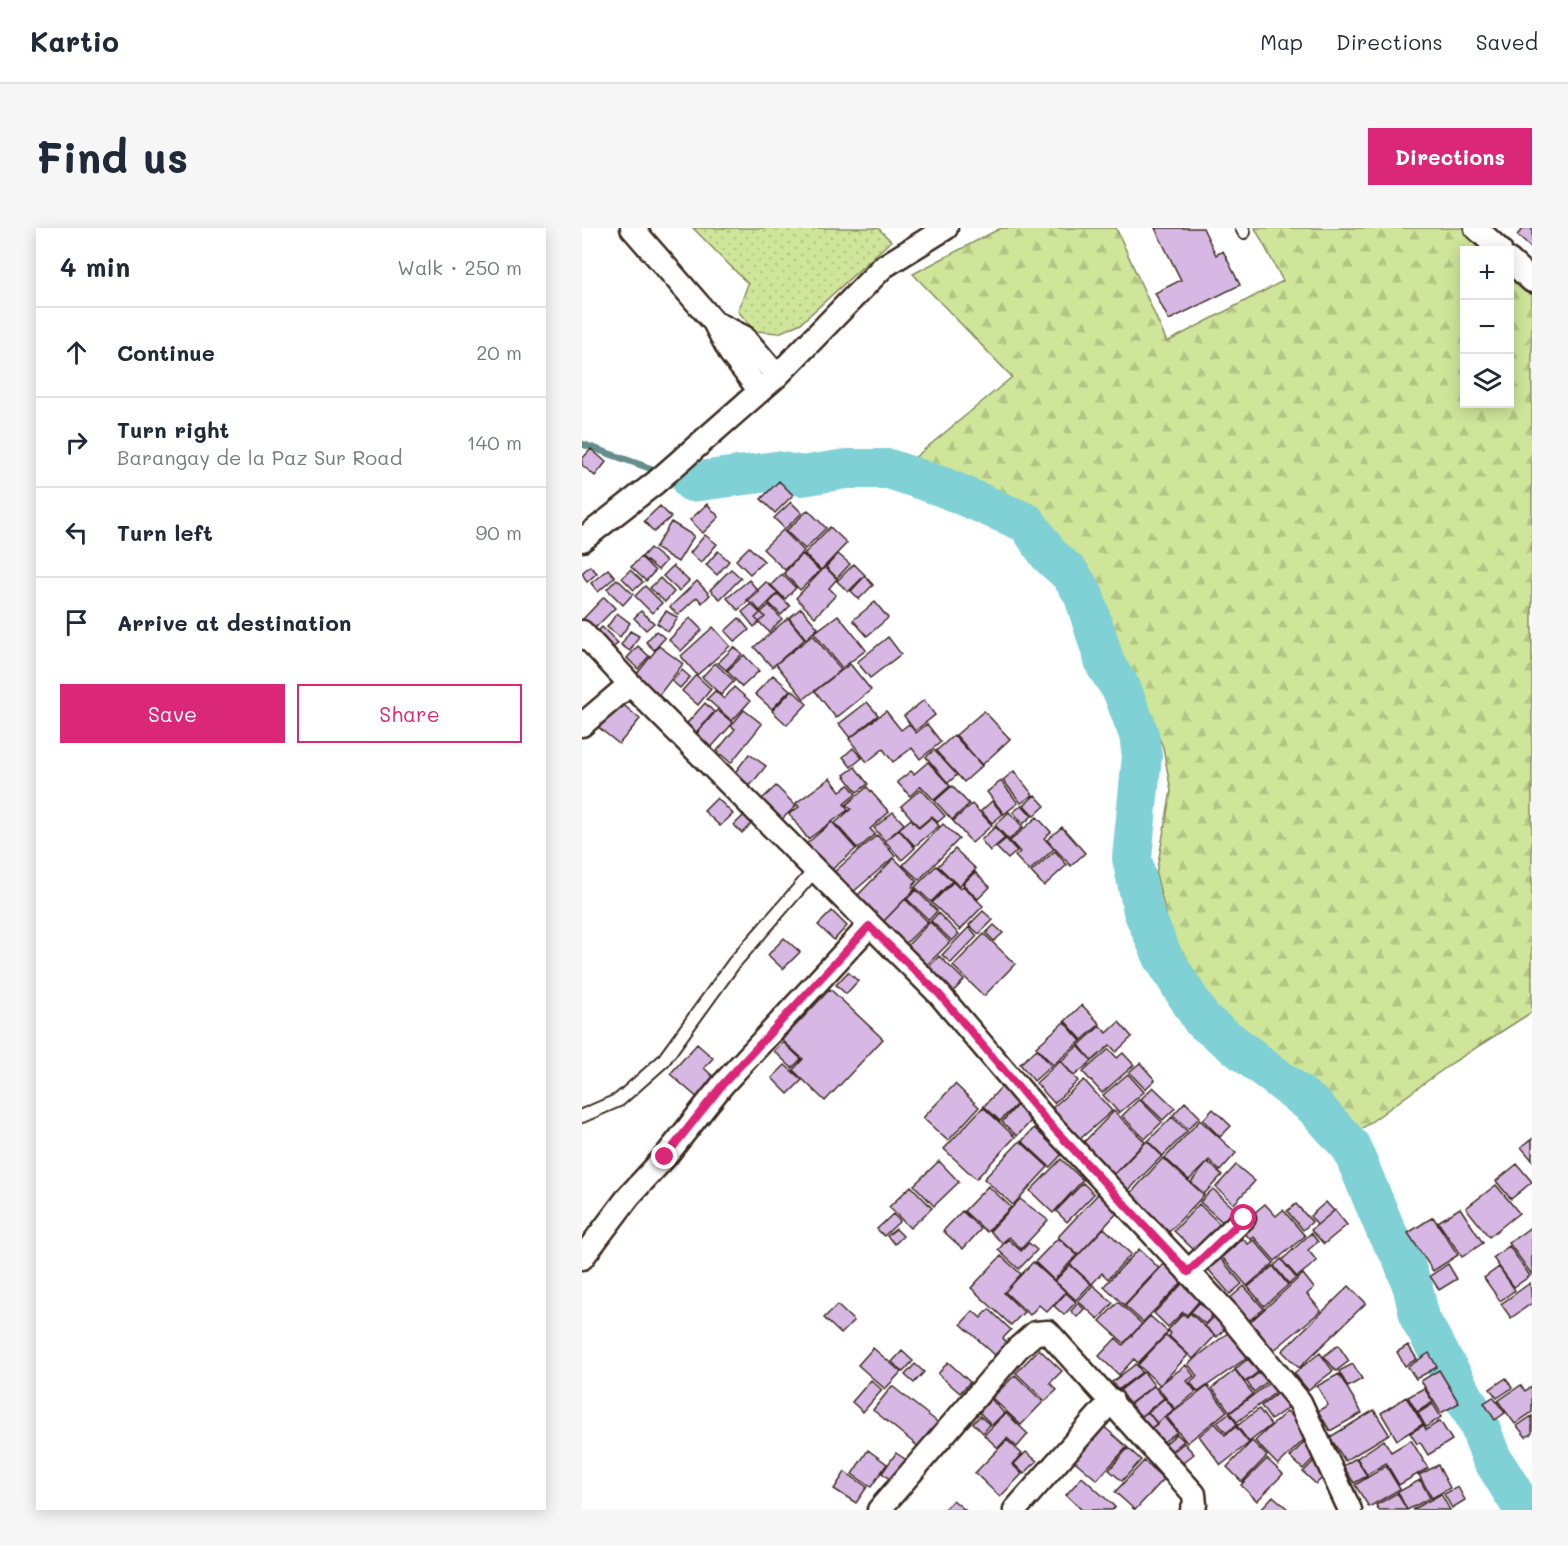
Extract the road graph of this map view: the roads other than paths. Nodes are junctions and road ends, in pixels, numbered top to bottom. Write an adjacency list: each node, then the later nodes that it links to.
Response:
1 (632, 228): 7 (street)
2 (946, 228): 8 (street)
3 (1476, 228): 4 (street)
4 (1496, 246)
5 (1514, 265): 6 (street)
6 (1532, 281)
7 (714, 322): 8 (street); 9 (street)
8 (777, 376): 9 (street)
9 (759, 391): 10 (street)
10 (582, 540)
11 (582, 632): 12 (street)
12 (630, 684): 13 (street); 14 (street)
13 (582, 725)
14 (815, 870): 15 (street); 16 (lane)
15 (869, 926): 18 (street); 19 (street)
16 (582, 1116)
17 (1244, 1218): 19 (street)
18 (582, 1258)
19 (1188, 1272): 24 (street)
20 (1112, 1400): 21 (street); 22 (street); 23 (street)
21 (879, 1510)
22 (1015, 1510)
23 (1192, 1510)
24 (1350, 1510)

